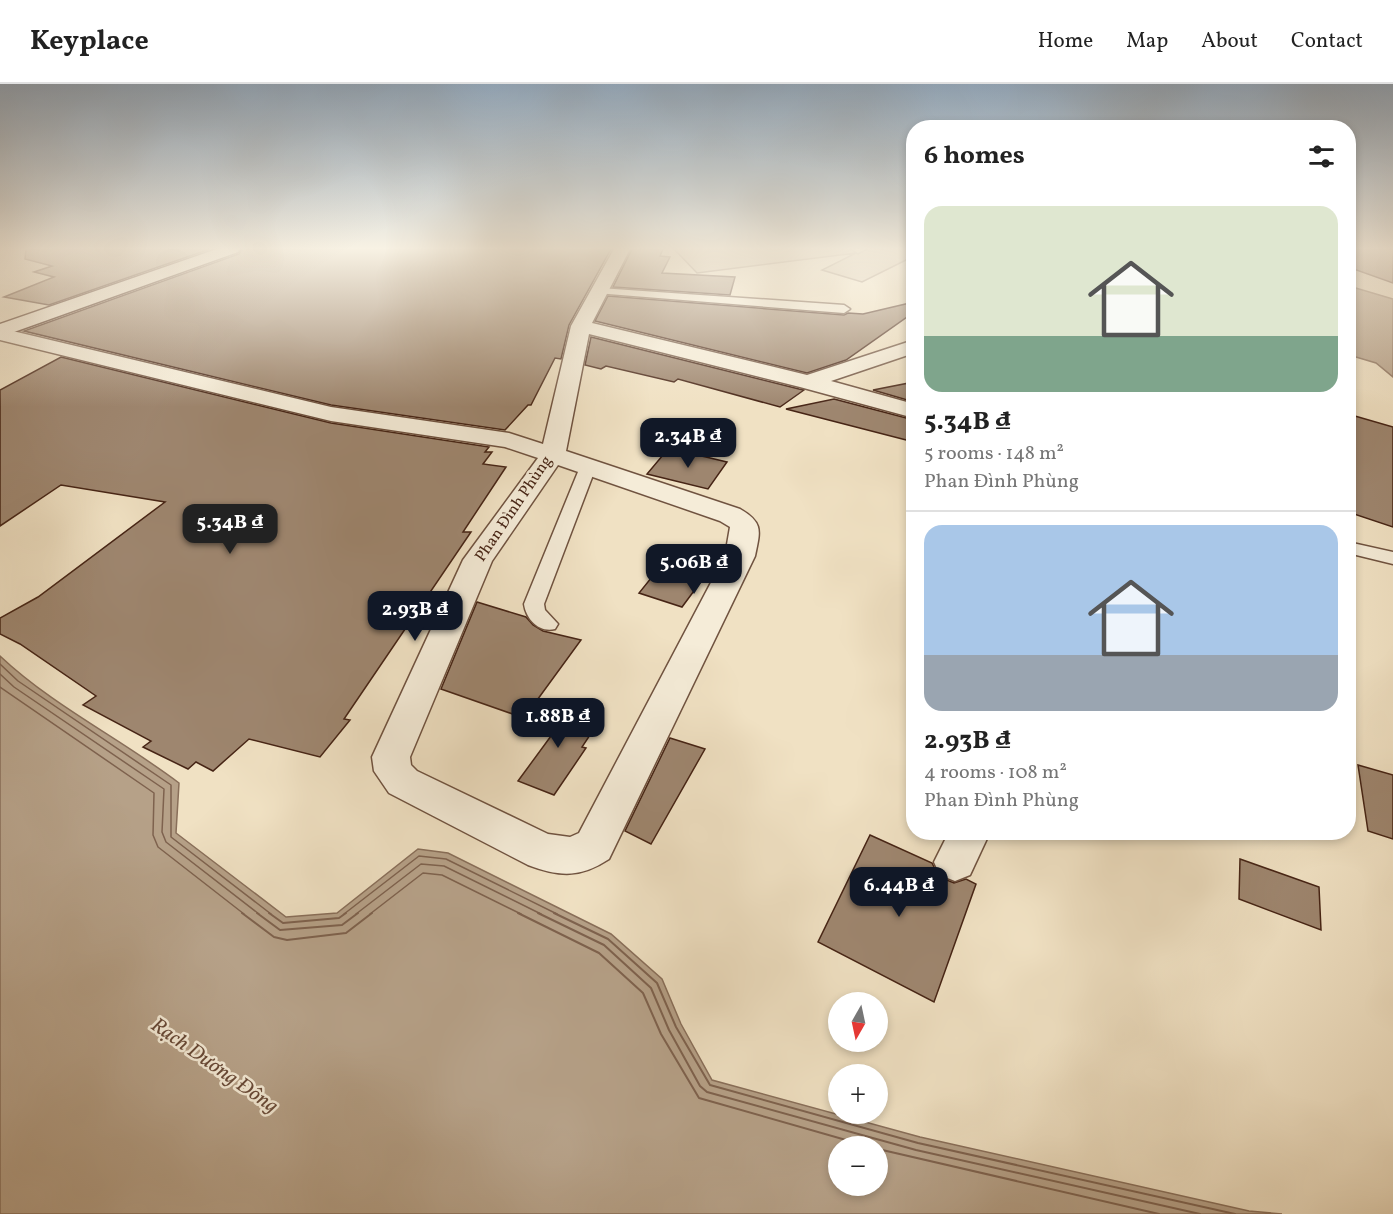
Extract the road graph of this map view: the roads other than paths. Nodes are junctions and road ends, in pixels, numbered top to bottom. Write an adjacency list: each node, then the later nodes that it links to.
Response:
1 (86, 302): 6 (street)
2 (594, 302): 5 (street, Phan Đình Phùng)
3 (745, 302): 4 (lane)
4 (844, 309)
5 (581, 326): 8 (street); 10 (street, Phan Đình Phùng)
6 (0, 333): 10 (street)
7 (906, 349): 8 (street)
8 (808, 381): 9 (street)
9 (906, 409)
10 (553, 455): 11 (street); 11 (street, Phan Đình Phùng)
11 (588, 467): 14 (lane)
12 (1356, 549): 13 (lane)
13 (1393, 558)
14 (548, 624)

